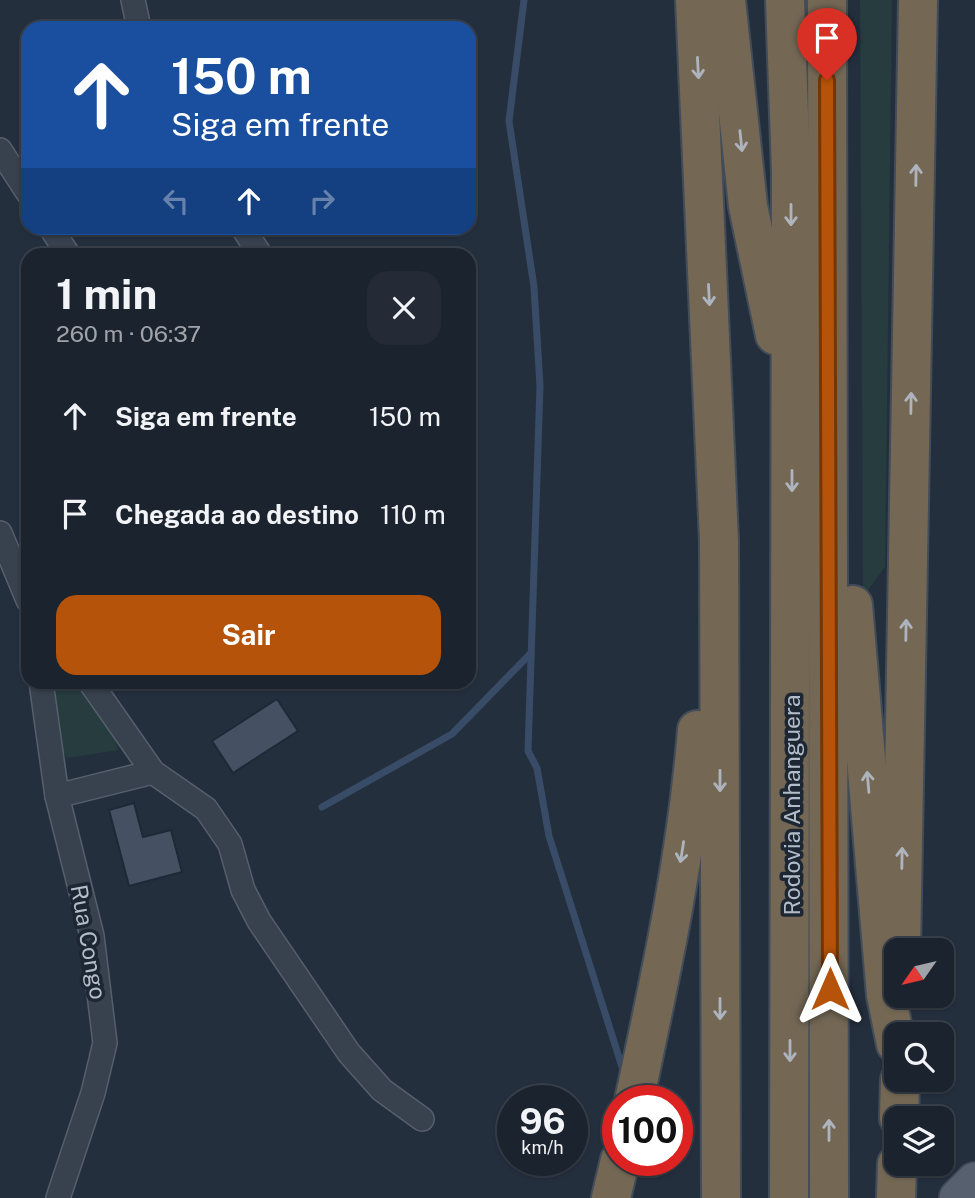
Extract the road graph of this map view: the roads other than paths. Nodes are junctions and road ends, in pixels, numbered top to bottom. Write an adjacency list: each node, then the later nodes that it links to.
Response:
1 (133, 0): 7 (street)
2 (695, 0): 13 (highway, one-way to 13)
3 (726, 0): 10 (highway, one-way to 10)
4 (785, 0): 10 (highway, one-way to 10)
5 (827, 0): 11 (highway, Rodovia Anhanguera)
6 (918, 0): 19 (highway, one-way to 6)
7 (138, 21)
8 (0, 150): 9 (street)
9 (21, 182)
10 (792, 413): 29 (highway, Rodovia Anhanguera, one-way to 29)
11 (829, 456): 20 (highway, one-way to 11); 30 (highway, Rodovia Anhanguera, one-way to 11)
12 (0, 533): 14 (street)
13 (719, 541): 21 (highway, one-way to 21); 28 (highway, one-way to 28)
14 (21, 583)
15 (42, 689): 18 (street, Rua Congo)
16 (95, 689): 17 (street)
17 (153, 772): 18 (street); 22 (street)
18 (57, 796): 26 (street, Rua Congo)
19 (901, 938)
20 (892, 1022)
21 (637, 1085)
22 (422, 1119)
23 (616, 1176): 27 (highway)
24 (897, 1176): 31 (highway)
25 (975, 1181): 32 (main road)
26 (58, 1198)
27 (611, 1198)
28 (720, 1198)
29 (789, 1198)
30 (829, 1198)
31 (896, 1198)
32 (958, 1198)

